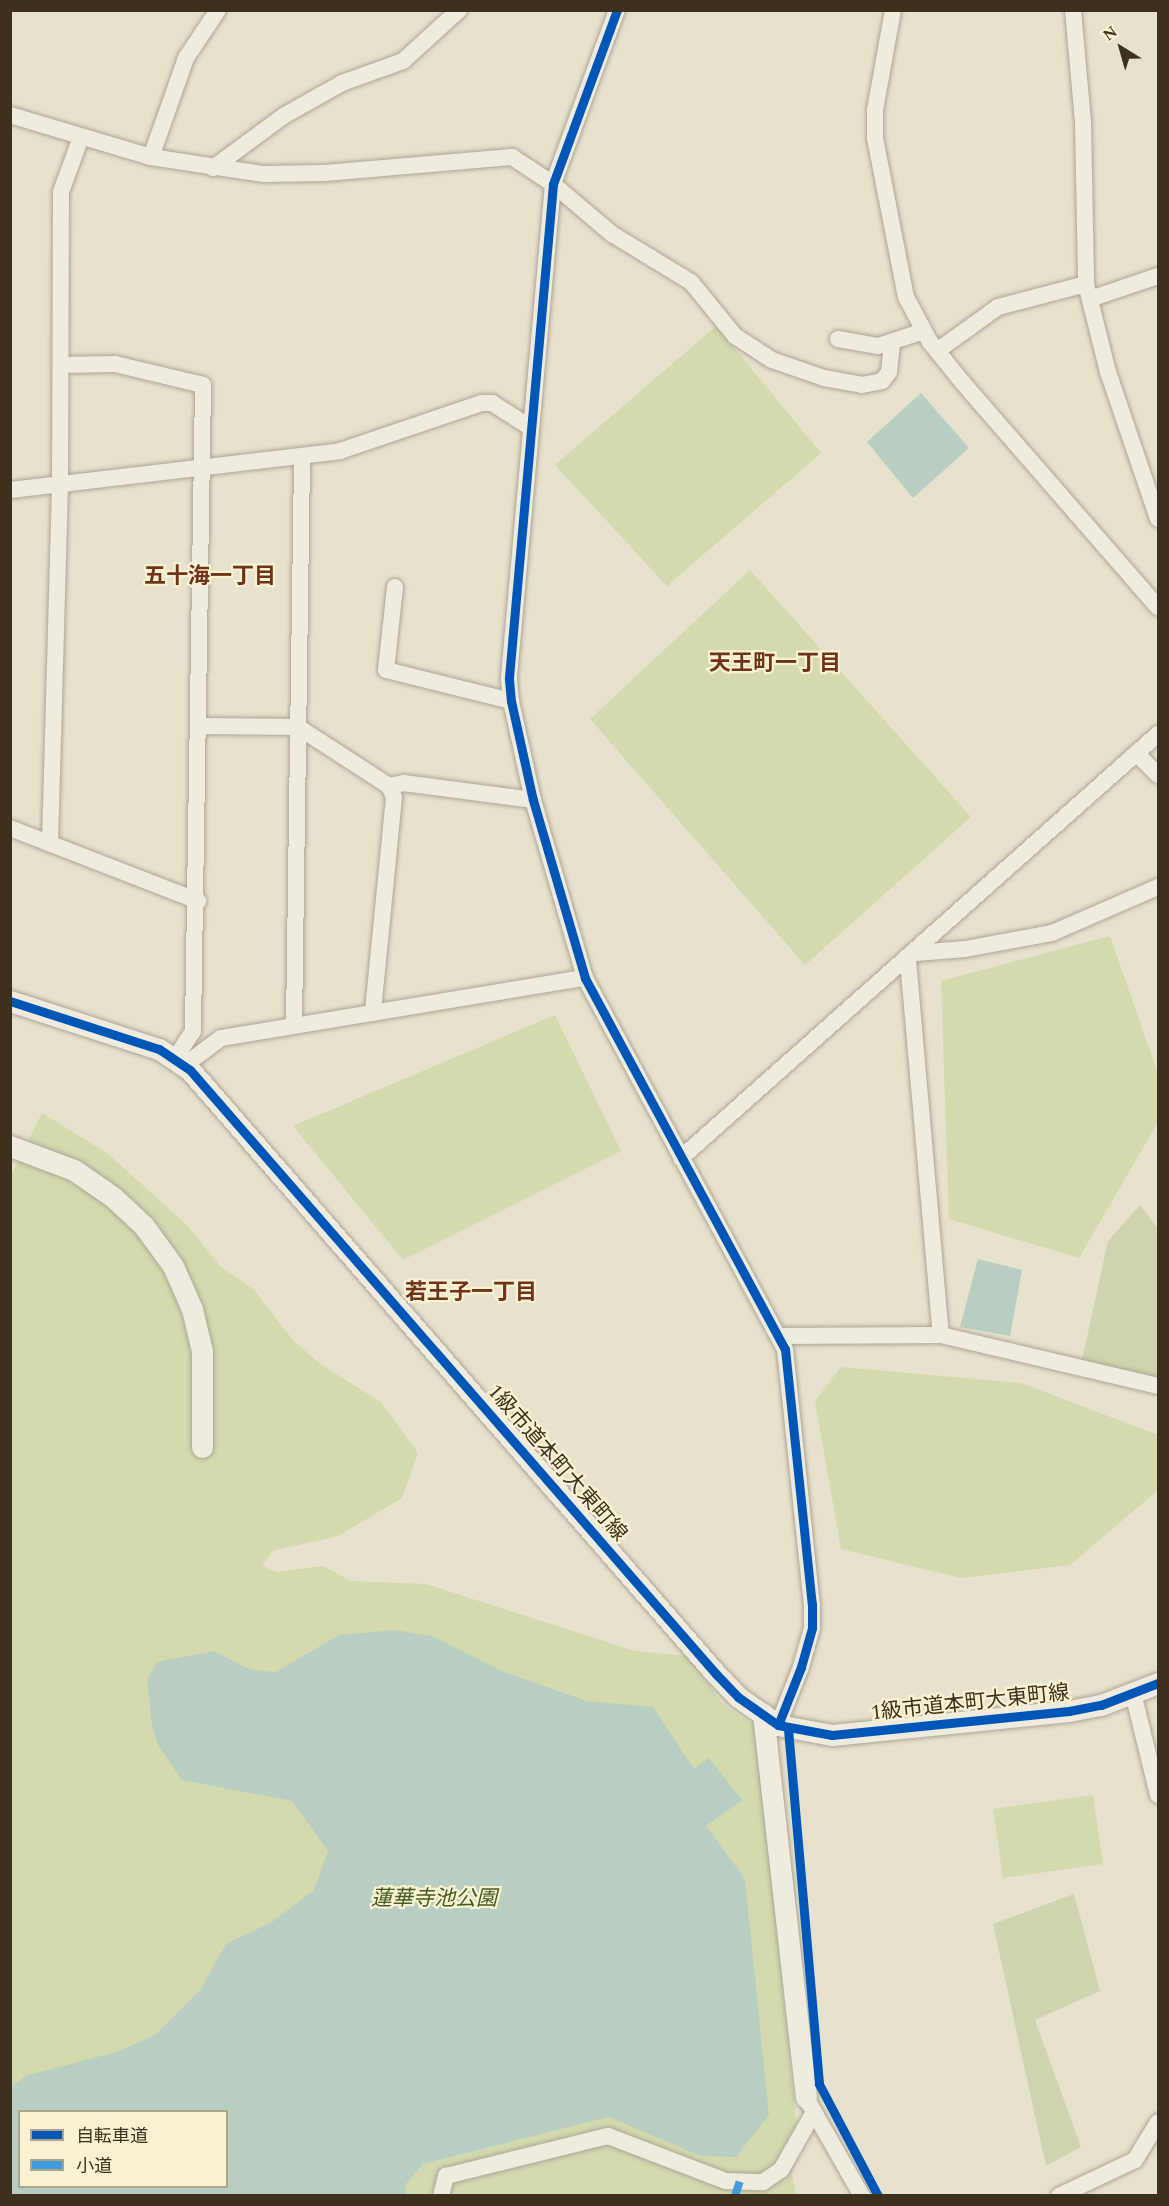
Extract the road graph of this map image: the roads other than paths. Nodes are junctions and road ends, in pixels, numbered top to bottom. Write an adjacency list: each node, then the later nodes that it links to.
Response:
1 (218, 10): 8 (street)
2 (459, 10): 9 (street)
3 (617, 10): 10 (street)
4 (893, 10): 13 (street)
5 (1073, 10): 12 (street)
6 (10, 115): 7 (street)
7 (81, 137): 8 (street); 17 (street)
8 (151, 157): 9 (street)
9 (213, 168): 10 (street)
10 (553, 184): 15 (street); 18 (street)
11 (1158, 276): 12 (street)
12 (1088, 292): 16 (street); 23 (street)
13 (924, 331): 15 (street); 16 (street)
14 (838, 339): 15 (street)
15 (892, 343)
16 (938, 351): 25 (street)
17 (61, 365): 20 (street); 21 (street)
18 (531, 428): 19 (street); 26 (street)
19 (302, 456): 20 (street); 28 (street)
20 (203, 468): 21 (street); 27 (street)
21 (60, 484): 22 (street); 35 (street)
22 (10, 490)
23 (1158, 519)
24 (395, 587): 26 (street)
25 (1158, 607)
26 (511, 701): 33 (street)
27 (200, 726): 28 (street); 37 (street)
28 (298, 727): 32 (street); 42 (street)
29 (1158, 734): 30 (street)
30 (1136, 753): 31 (street); 38 (street)
31 (1158, 775)
32 (389, 786): 33 (street); 41 (street)
33 (533, 800): 39 (street)
34 (10, 828): 35 (street)
35 (50, 844): 37 (street)
36 (1158, 887): 38 (street)
37 (198, 901): 43 (street)
38 (912, 956): 45 (street); 46 (street)
39 (585, 978): 41 (street); 45 (street)
40 (10, 1002): 43 (street, 1級市道本町大東町線)
41 (373, 1013): 42 (street)
42 (294, 1025): 43 (street)
43 (180, 1061): 52 (street, 1級市道本町大東町線)
44 (10, 1146): 49 (street)
45 (681, 1158): 47 (street)
46 (940, 1335): 47 (street); 48 (street)
47 (780, 1336): 52 (street)
48 (1158, 1386)
49 (202, 1447)
50 (1158, 1683): 51 (street, 1級市道本町大東町線)
51 (1133, 1693): 52 (street, 1級市道本町大東町線); 53 (street)
52 (771, 1719): 54 (street)
53 (1158, 1795)
54 (810, 2105): 56 (street); 57 (street)
55 (1158, 2122): 58 (street)
56 (441, 2196)
57 (862, 2196)
58 (1059, 2196)

